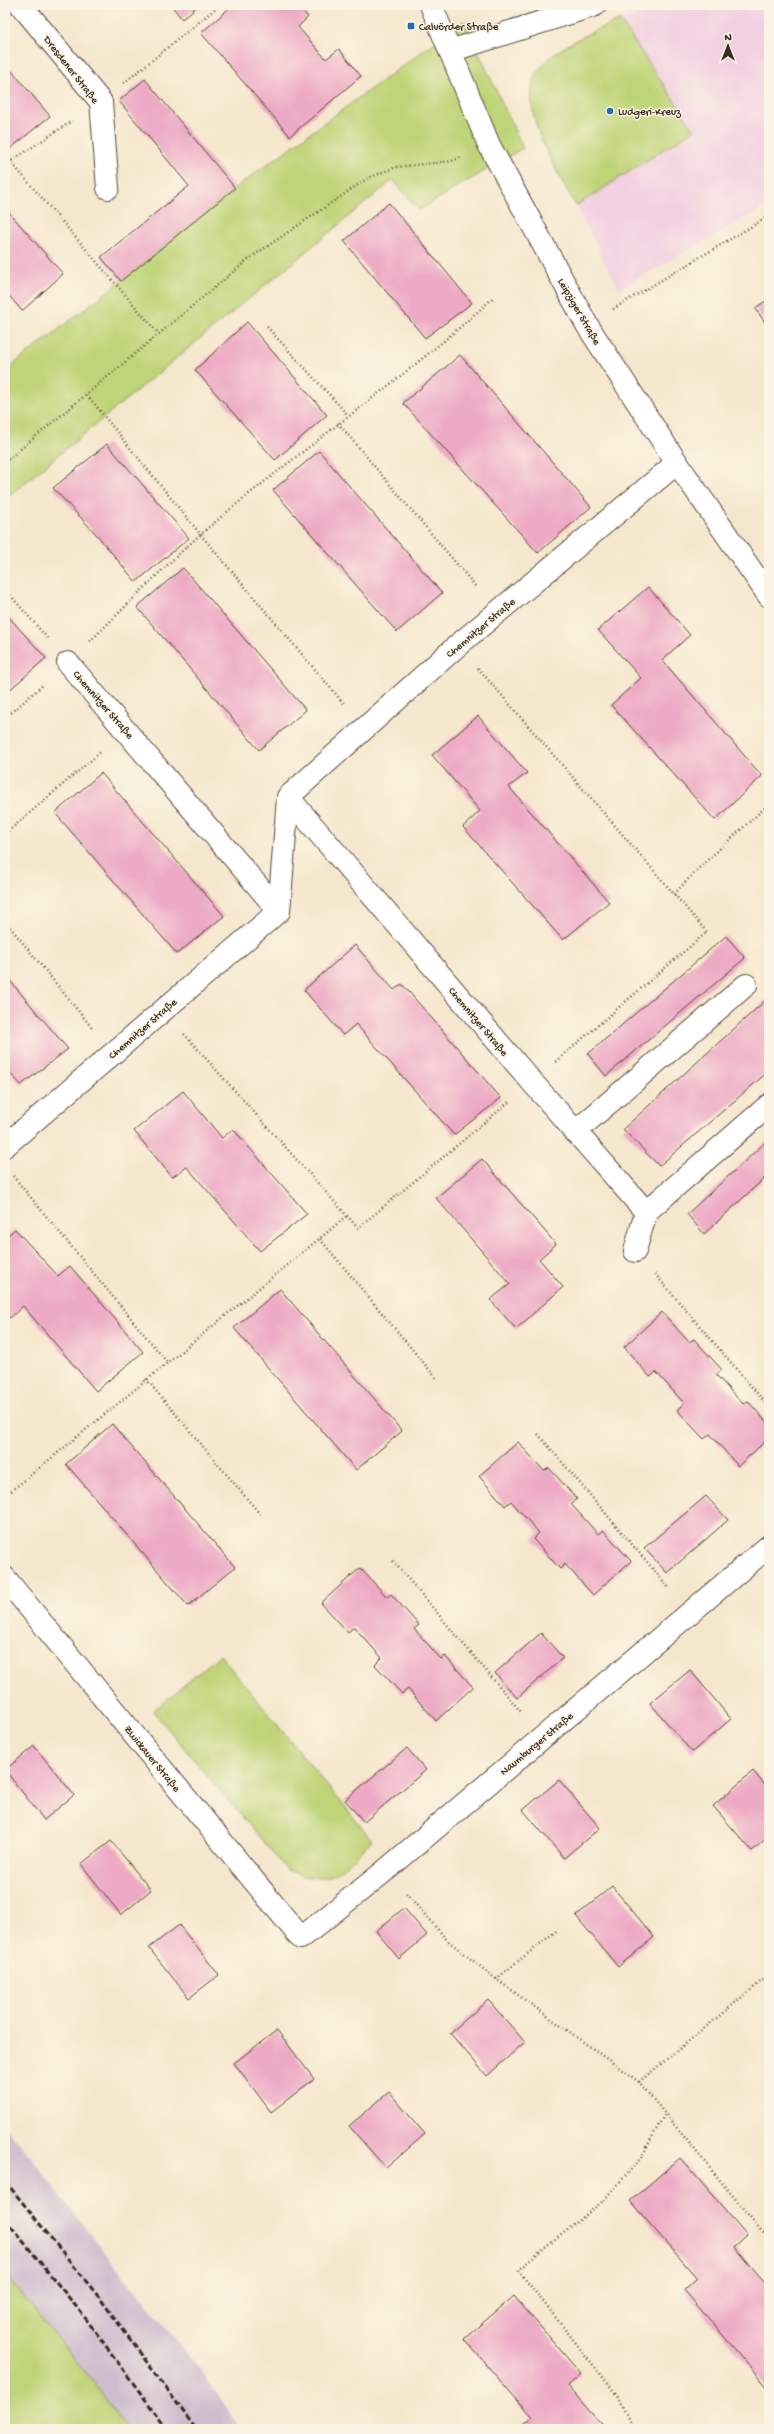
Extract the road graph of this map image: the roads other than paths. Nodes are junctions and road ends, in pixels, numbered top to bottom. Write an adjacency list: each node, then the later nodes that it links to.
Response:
1 (21, 5): 5 (street, Dresdener Straße)
2 (431, 5): 4 (street, Leipziger Straße)
3 (595, 5): 4 (street)
4 (450, 51): 6 (street, Leipziger Straße)
5 (108, 188)
6 (677, 463): 7 (street, Leipziger Straße); 9 (street, Chemnitzer Straße)
7 (769, 596)
8 (68, 663): 10 (street, Chemnitzer Straße)
9 (288, 797): 10 (street); 13 (street, Chemnitzer Straße)
10 (279, 911): 14 (street, Chemnitzer Straße)
11 (746, 985): 13 (street)
12 (769, 1104): 15 (street)
13 (575, 1132): 15 (street, Chemnitzer Straße)
14 (5, 1146)
15 (646, 1212): 16 (street)
16 (635, 1251)
17 (769, 1546): 19 (street, Naumburger Straße)
18 (5, 1578): 19 (street, Zwickauer Straße)
19 (301, 1938)

